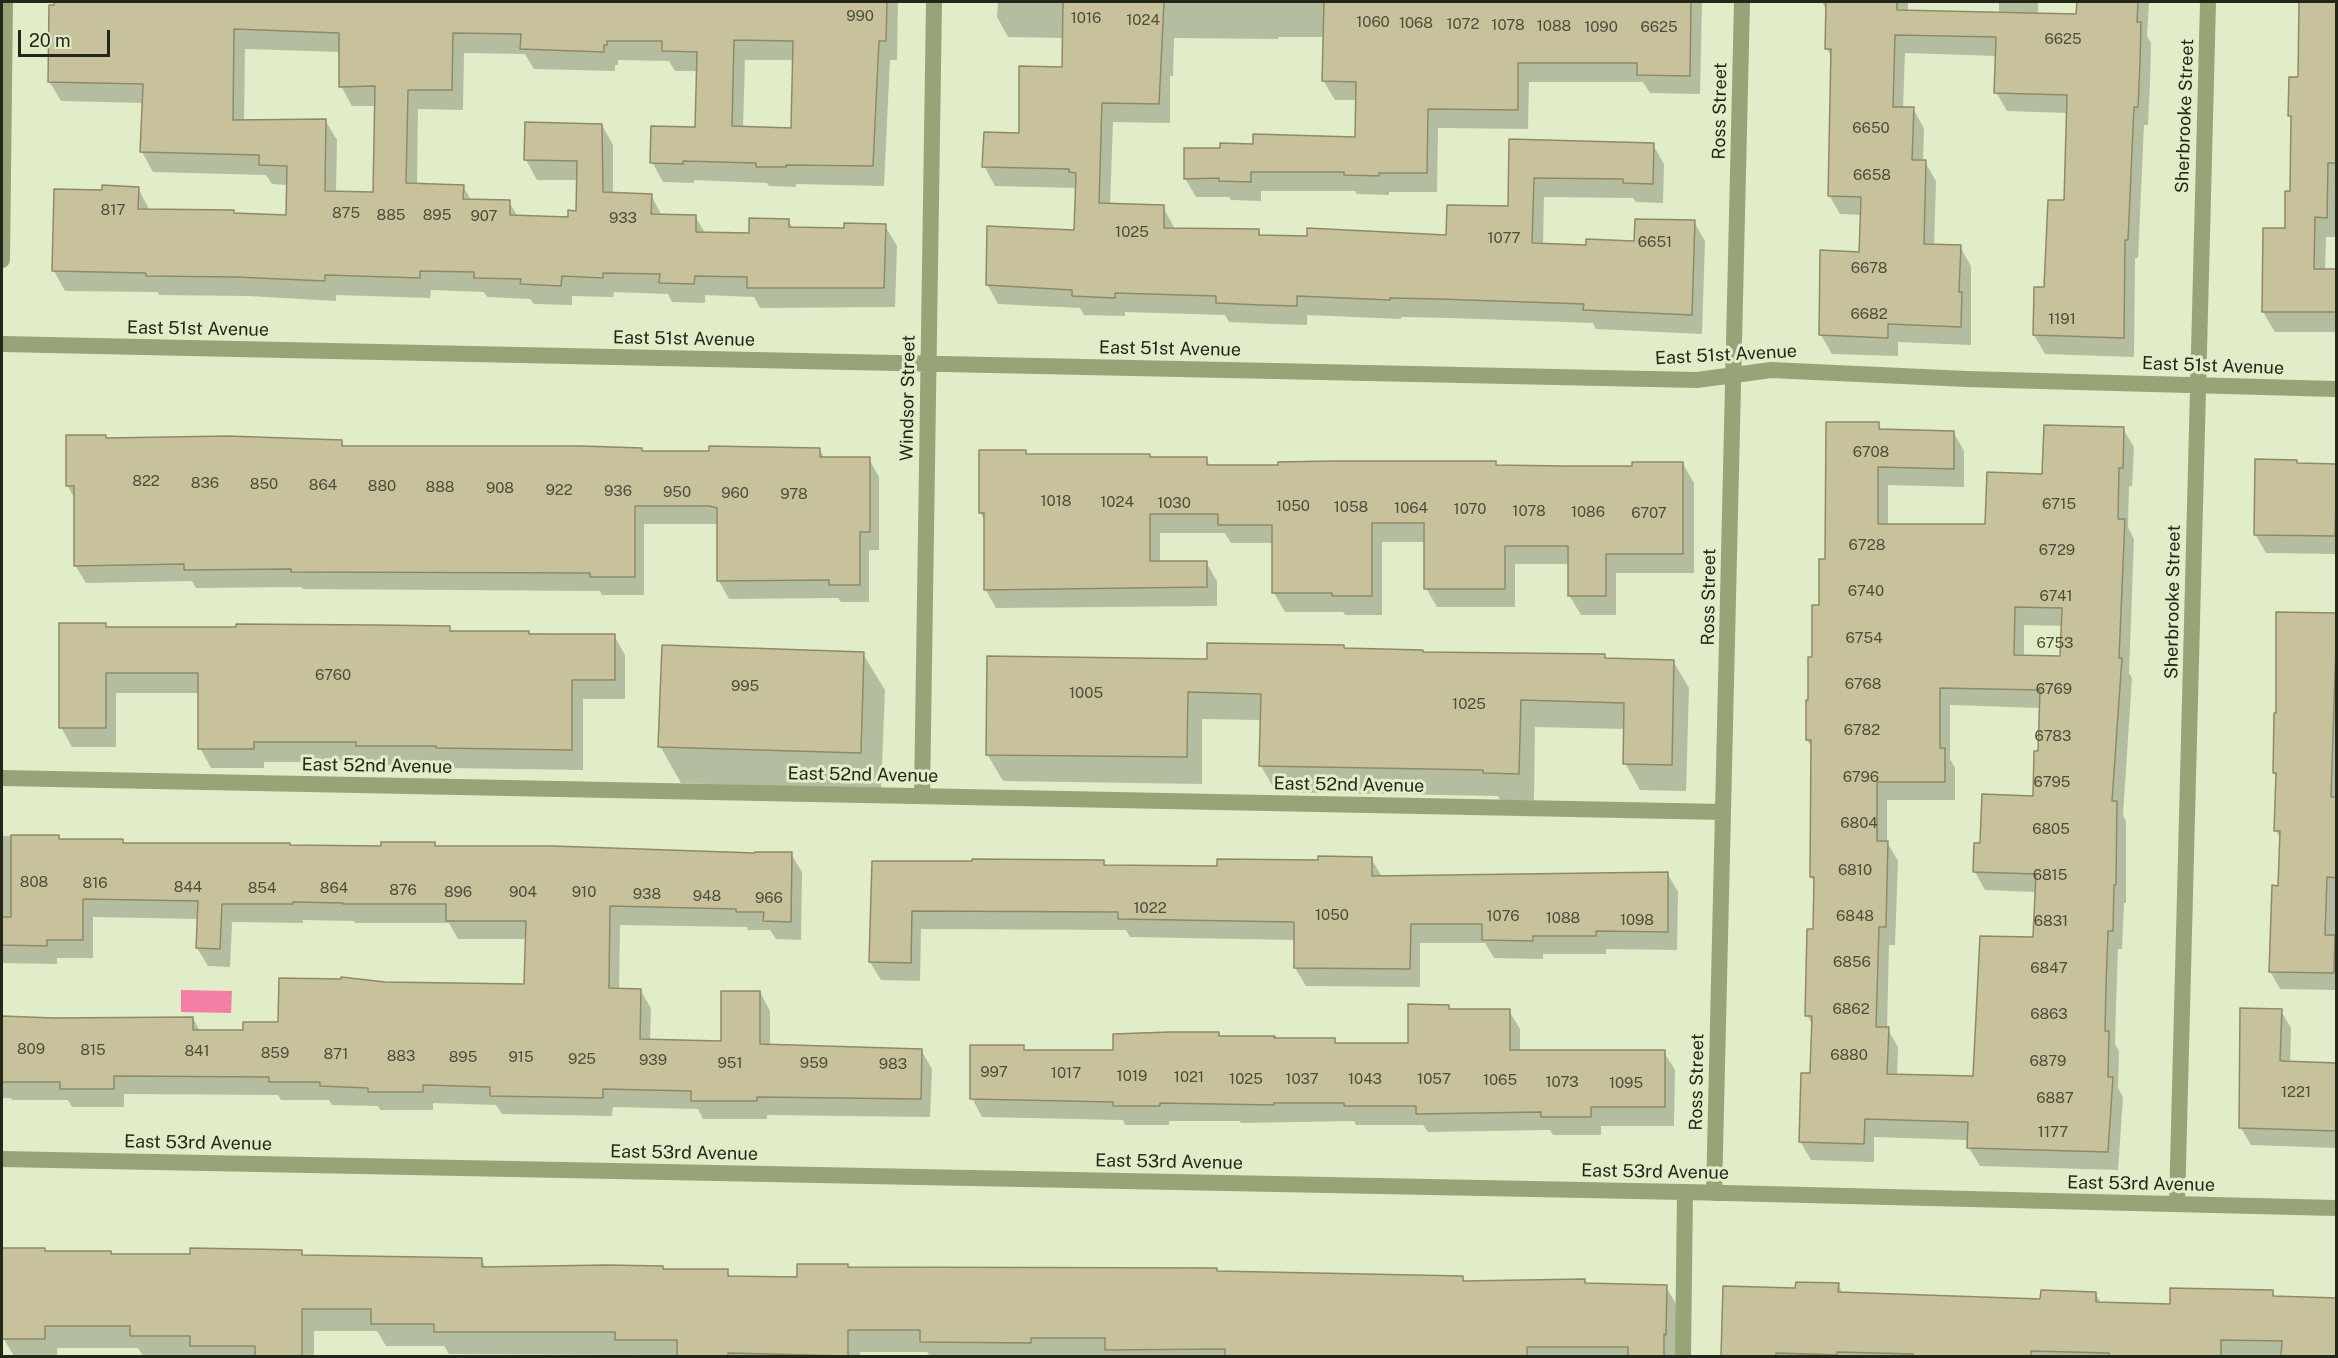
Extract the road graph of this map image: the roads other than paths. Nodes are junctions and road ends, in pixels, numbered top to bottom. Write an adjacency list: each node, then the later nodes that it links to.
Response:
1 (5, 2): 5 (street)
2 (934, 2): 7 (street, Windsor Street)
3 (1742, 2): 8 (street, Ross Street)
4 (2208, 2): 9 (street, Sherbrooke Street)
5 (2, 260)
6 (2, 344): 7 (street, East 51st Avenue)
7 (928, 363): 8 (street, East 51st Avenue); 12 (street, Windsor Street)
8 (1733, 374): 9 (street, East 51st Avenue); 13 (street, Ross Street)
9 (2199, 385): 10 (street, East 51st Avenue); 17 (street, Sherbrooke Street)
10 (2337, 389)
11 (2, 778): 12 (street, East 52nd Avenue)
12 (922, 796): 13 (street, East 52nd Avenue)
13 (1723, 812): 16 (street, Ross Street)
14 (2, 1159): 15 (street, East 53rd Avenue)
15 (1685, 1191): 16 (street, East 53rd Avenue); 19 (street)
16 (1714, 1192): 17 (street, East 53rd Avenue)
17 (2177, 1204): 18 (street, East 53rd Avenue)
18 (2337, 1208)
19 (1683, 1356)

